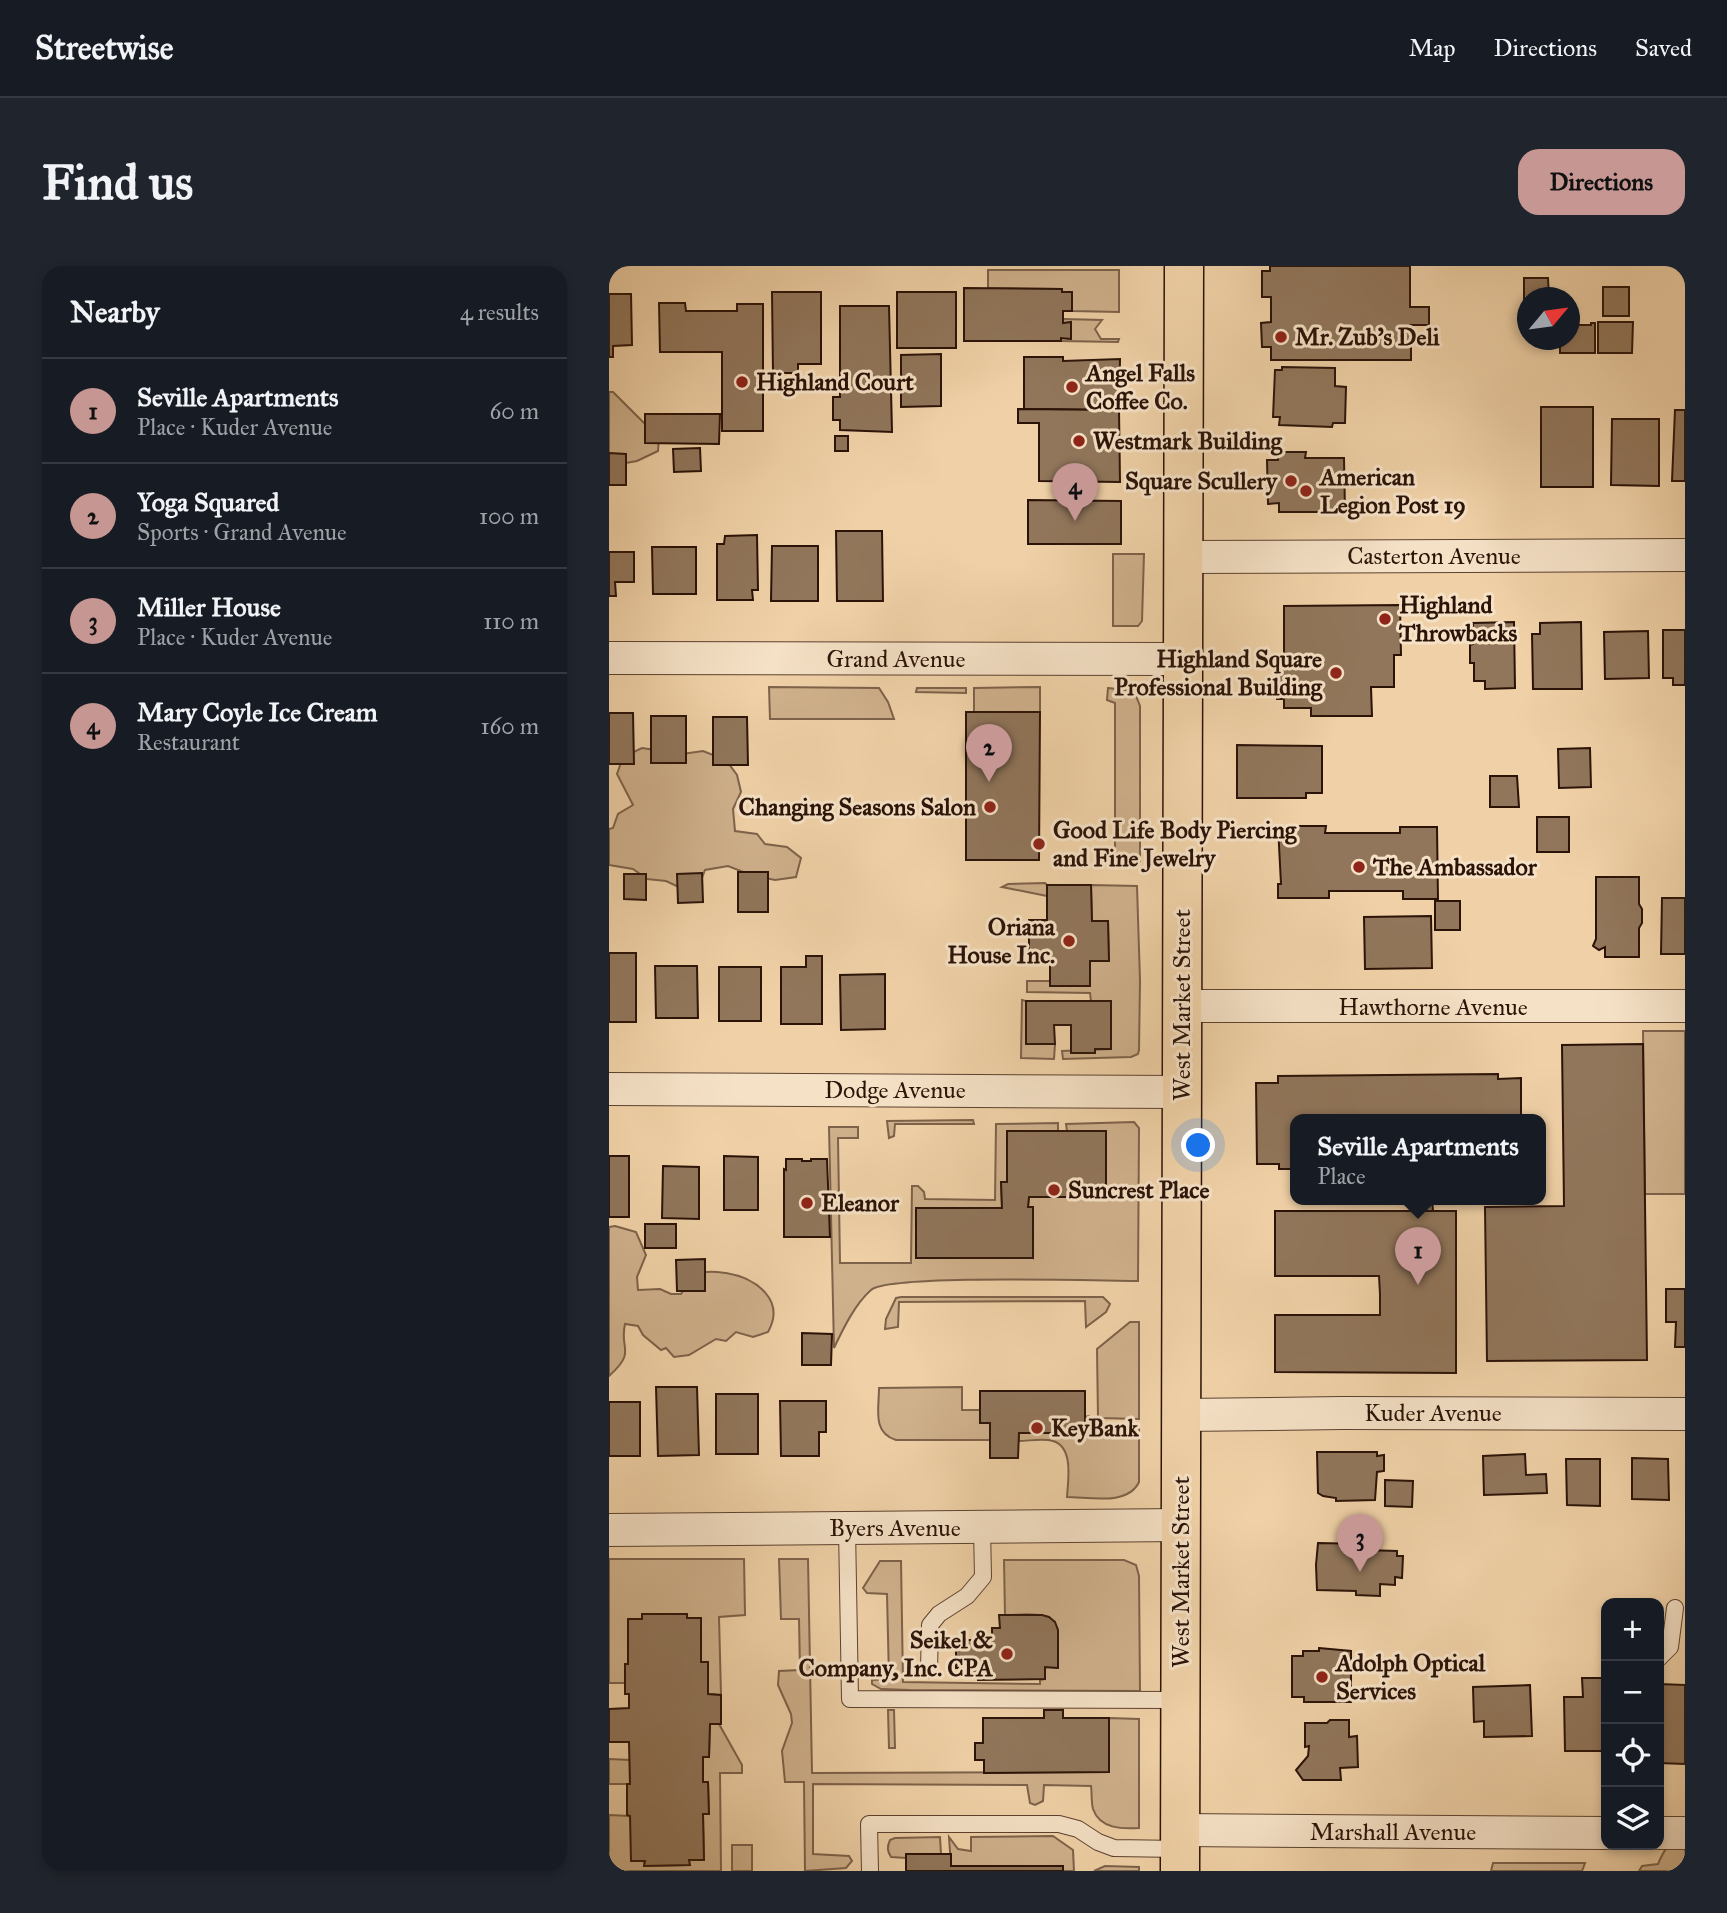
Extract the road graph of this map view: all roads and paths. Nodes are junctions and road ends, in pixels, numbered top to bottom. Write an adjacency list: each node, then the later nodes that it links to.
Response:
1 (1184, 266): 3 (main road, West Market Street)
2 (1685, 555): 3 (street, Casterton Avenue)
3 (1183, 557): 5 (main road, West Market Street)
4 (609, 658): 5 (street, Grand Avenue)
5 (1183, 659): 6 (main road, West Market Street)
6 (1182, 1006): 7 (street, Hawthorne Avenue); 9 (main road, West Market Street)
7 (1685, 1006)
8 (609, 1089): 9 (street, Dodge Avenue)
9 (1182, 1092): 11 (main road, West Market Street)
10 (1685, 1414): 11 (street, Kuder Avenue)
11 (1181, 1415): 12 (main road, West Market Street)
12 (1181, 1525): 14 (street, Byers Avenue); 19 (main road, West Market Street)
13 (847, 1528): 14 (street, Byers Avenue); 15 (street, Byers Avenue); 19 (lane)
14 (982, 1528): 18 (lane)
15 (609, 1530)
16 (1675, 1608): 17 (lane)
17 (1664, 1653)
18 (929, 1670)
19 (1180, 1700): 23 (main road, West Market Street)
20 (1601, 1833): 23 (street, Marshall Avenue)
21 (1664, 1833): 22 (street)
22 (1685, 1833)
23 (1180, 1850): 24 (lane)
24 (870, 1871)

